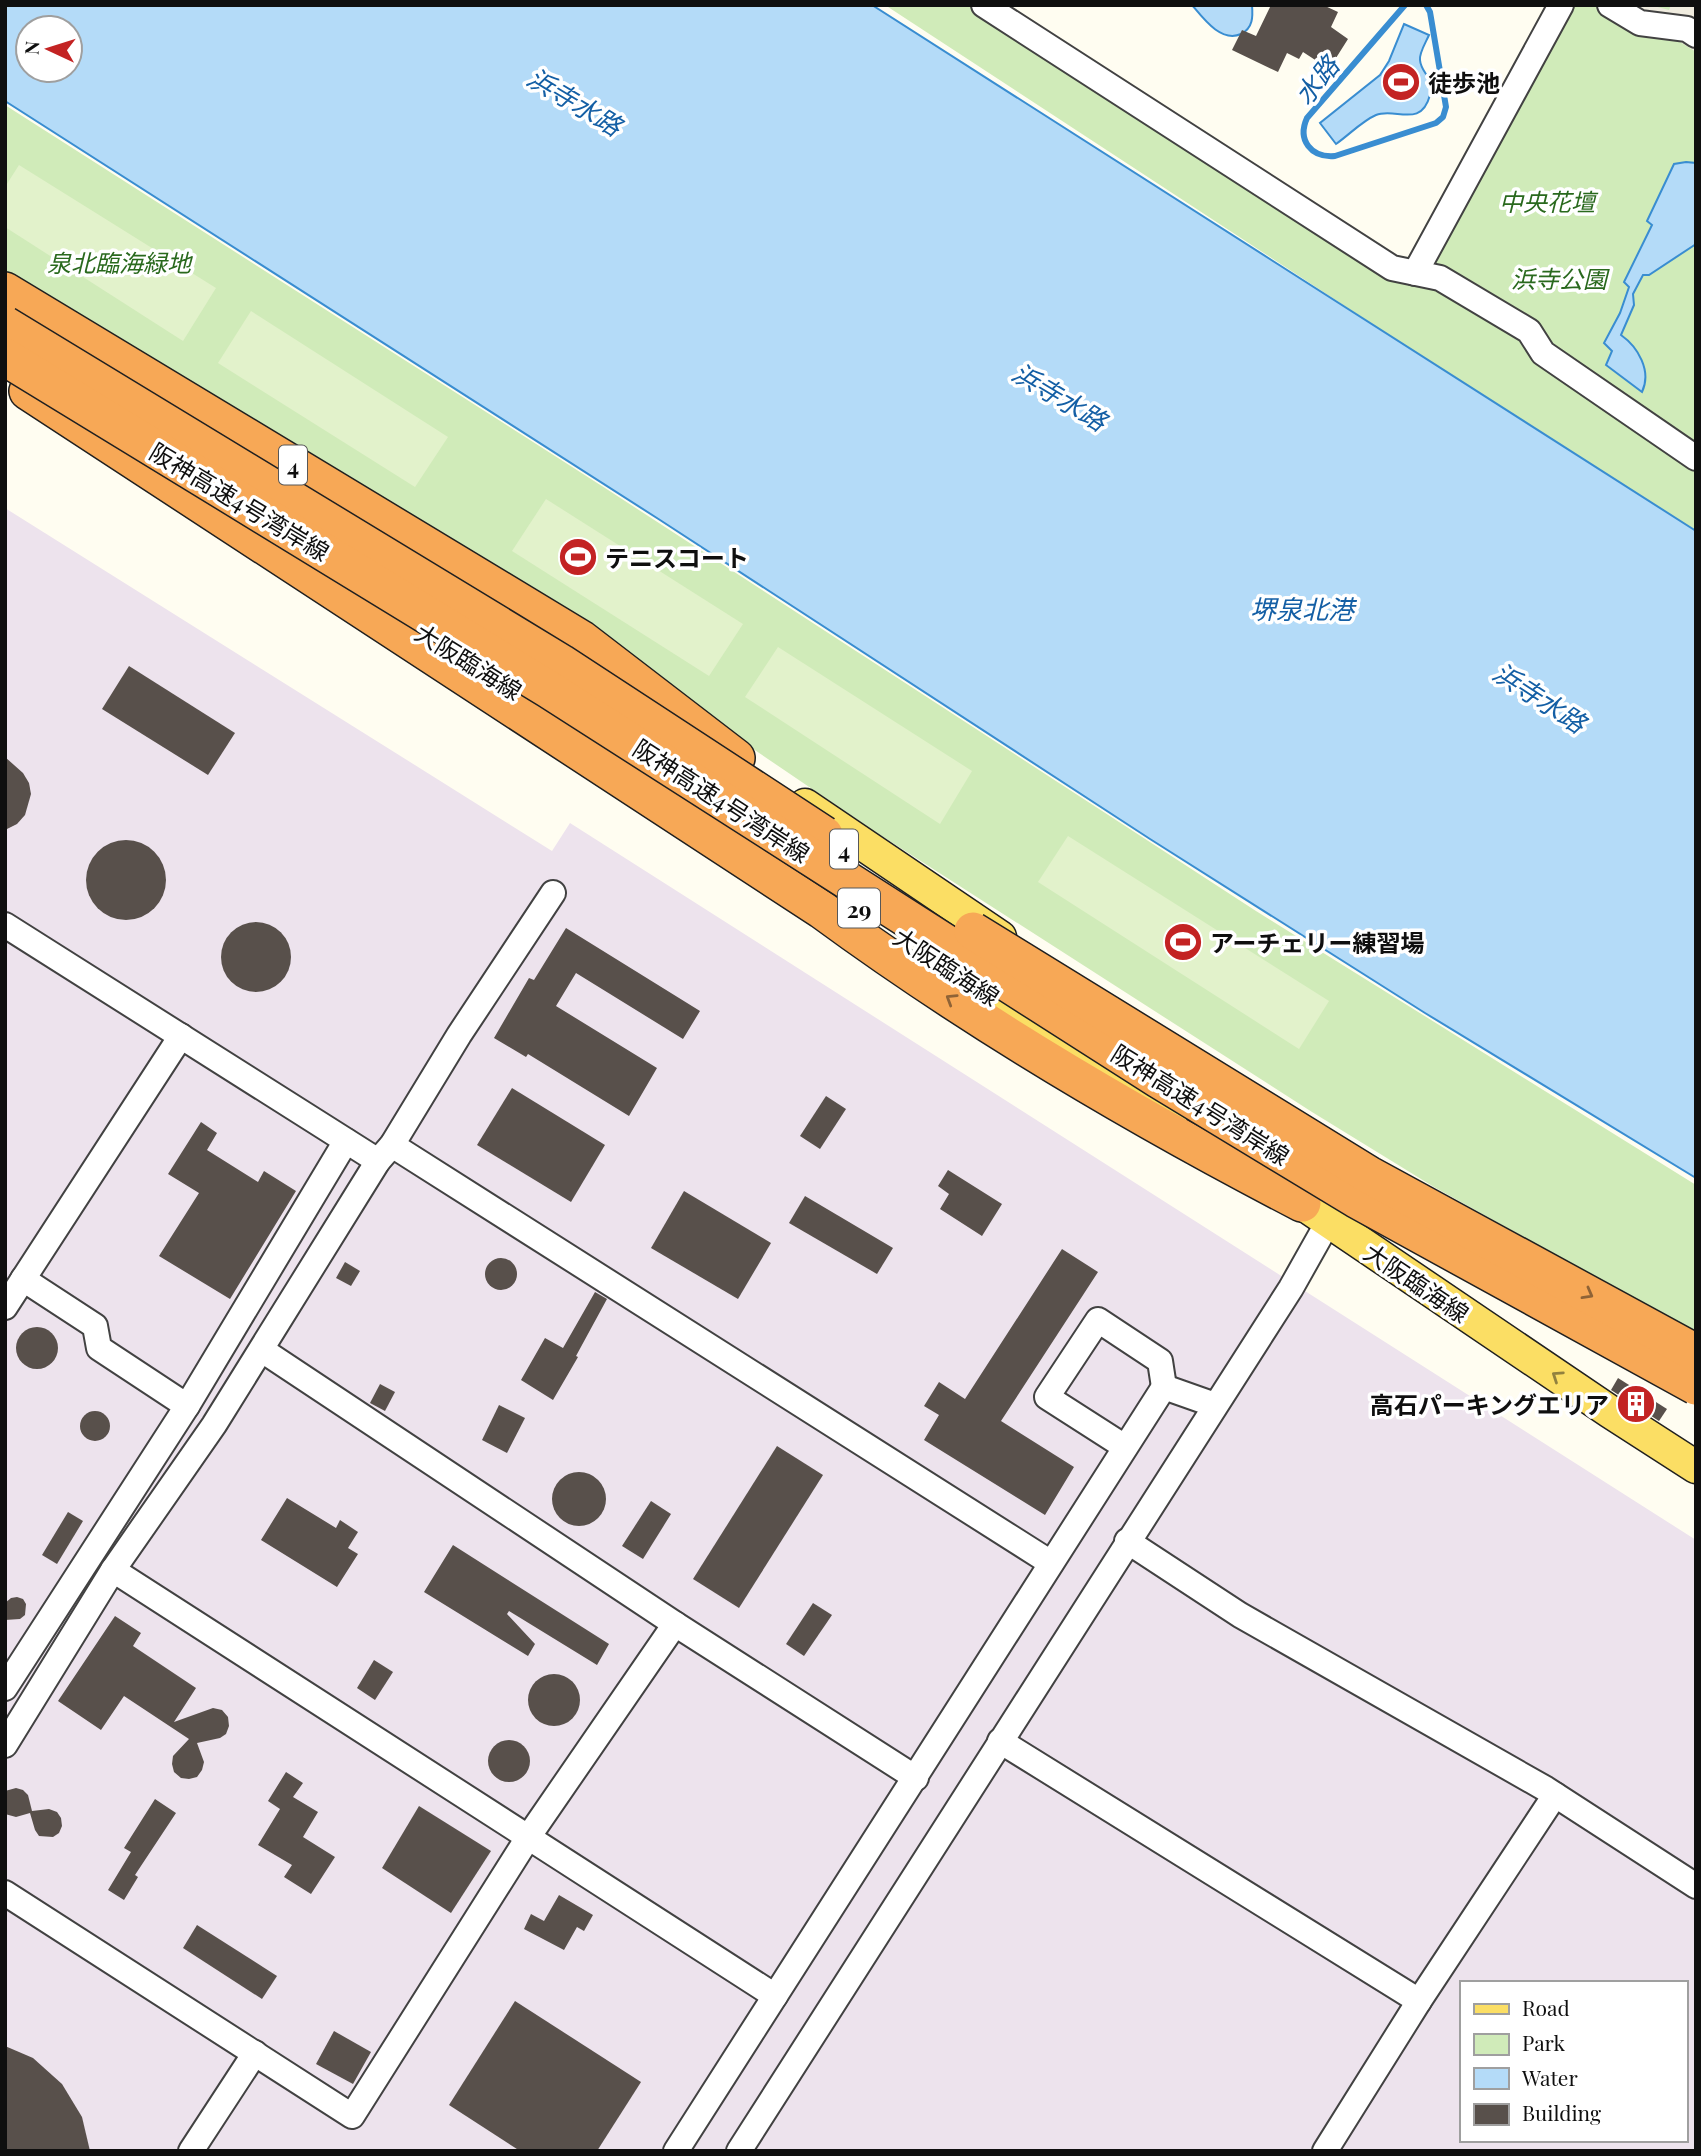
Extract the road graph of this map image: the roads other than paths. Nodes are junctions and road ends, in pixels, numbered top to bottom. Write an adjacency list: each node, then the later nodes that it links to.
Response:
1 (984, 5): 5 (street)
2 (1610, 5): 4 (street)
3 (1559, 10): 5 (street)
4 (1693, 26)
5 (1415, 272): 11 (street)
6 (5, 291): 12 (highway, 4)
7 (5, 306): 12 (main road, 大阪臨海線 / 29)
8 (5, 325): 22 (highway, 阪神高速4号湾岸線 / 4, one-way to 22, bridge)
9 (5, 357): 18 (highway, 阪神高速4号湾岸線 / 4, bridge)
10 (5, 376): 18 (main road, 大阪臨海線 / 29); 18 (highway, one-way to 10)
11 (1696, 458)
12 (736, 758): 18 (main road, 大阪臨海線 / 29)
13 (554, 892): 17 (street)
14 (5, 925): 15 (street)
15 (181, 1037): 16 (street); 19 (street)
16 (346, 1141): 17 (street); 28 (street)
17 (385, 1153): 21 (street); 32 (street)
18 (1335, 1200): 23 (highway, 阪神高速4号湾岸線 / 4, bridge); 25 (main road, 大阪臨海線 / 29); 26 (street); 27 (highway, bridge); 30 (main road, 大阪臨海線 / 29, one-way to 18)
19 (23, 1279): 20 (street); 28 (street)
20 (5, 1307)
21 (262, 1350): 33 (street); 34 (street)
22 (1696, 1353)
23 (1696, 1386)
24 (1164, 1387): 26 (street); 29 (street); 29 (street)
25 (1696, 1391)
26 (1215, 1405): 31 (street)
27 (1696, 1405)
28 (187, 1406): 35 (street)
29 (1125, 1447): 32 (street)
30 (1696, 1467)
31 (1127, 1541): 36 (street); 39 (street)
32 (1051, 1563): 38 (street)
33 (113, 1570): 37 (street); 40 (street)
34 (675, 1625): 38 (street); 40 (street)
35 (5, 1688)
36 (1000, 1741): 44 (street); 48 (street)
37 (5, 1745)
38 (916, 1778): 43 (street)
39 (1555, 1795): 41 (street); 44 (street)
40 (529, 1836): 43 (street); 45 (street)
41 (1696, 1886)
42 (5, 1893): 45 (street)
43 (775, 1996): 47 (street)
44 (1419, 2001): 49 (street)
45 (255, 2053): 46 (street)
46 (191, 2151)
47 (676, 2151)
48 (739, 2151)
49 (1325, 2151)

